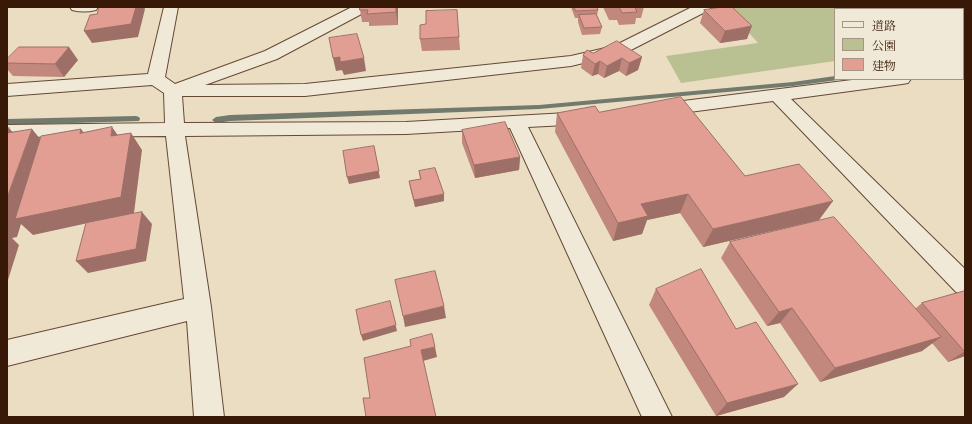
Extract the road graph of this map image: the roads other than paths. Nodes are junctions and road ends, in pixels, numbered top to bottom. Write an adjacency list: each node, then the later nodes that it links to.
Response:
1 (77, 7): 2 (street)
2 (91, 7)
3 (171, 7): 6 (street)
4 (364, 7): 9 (street)
5 (704, 7): 9 (street)
6 (156, 79): 8 (street); 9 (street)
7 (894, 80): 10 (street)
8 (7, 90)
9 (173, 91): 15 (street)
10 (777, 95): 11 (street); 16 (street)
11 (639, 112)
12 (601, 117): 13 (street)
13 (516, 122): 15 (street); 20 (street)
14 (7, 131): 15 (street)
15 (175, 131): 17 (street)
16 (965, 285)
17 (198, 307): 18 (street); 19 (street)
18 (7, 353)
19 (209, 417)
20 (657, 417)

